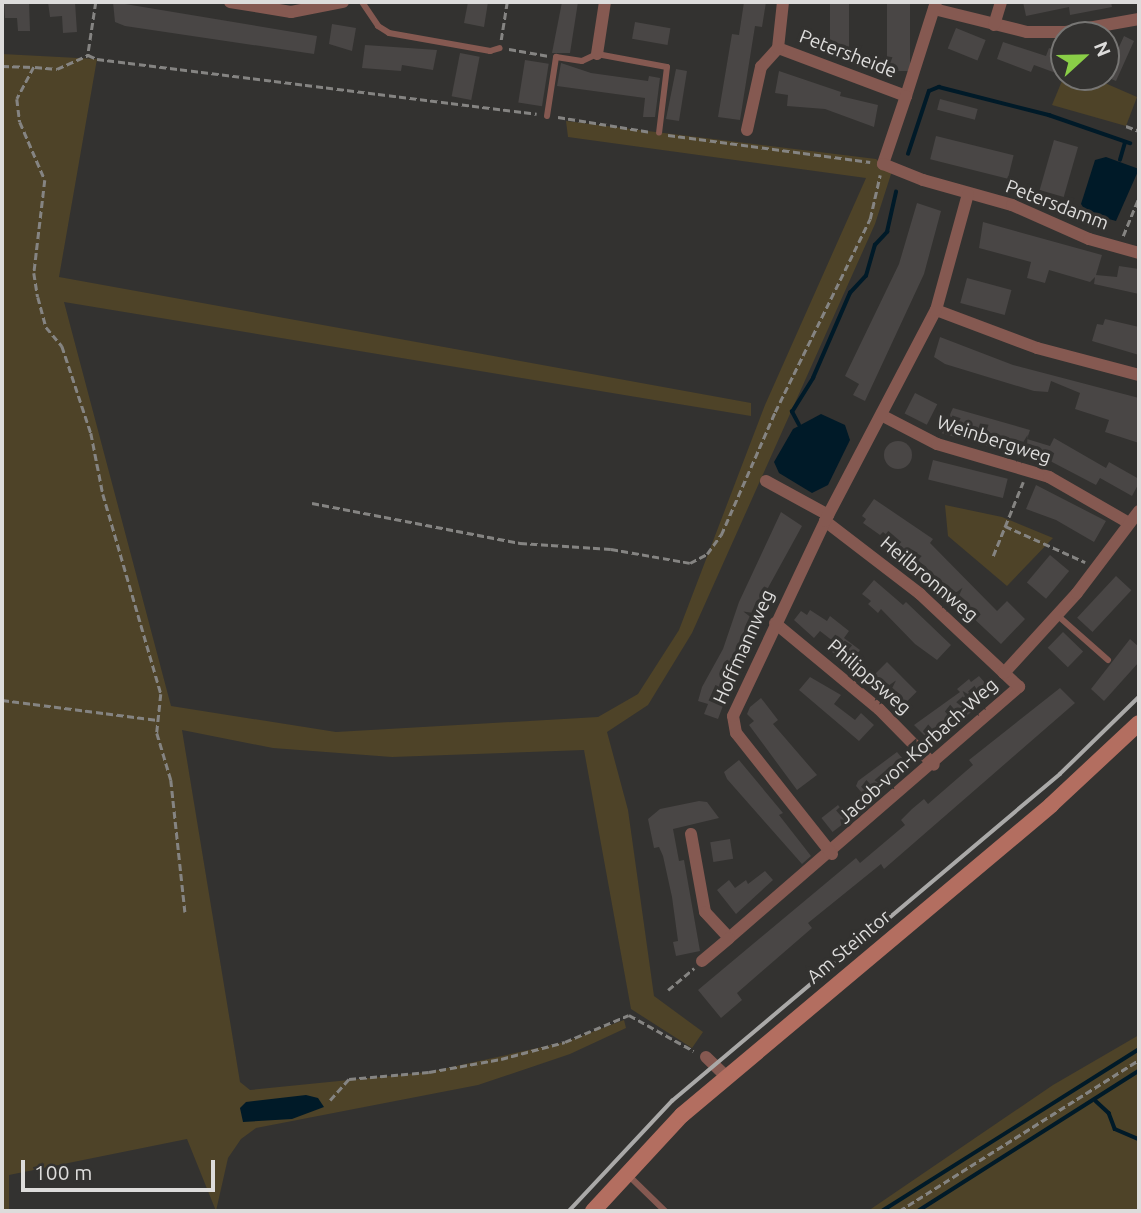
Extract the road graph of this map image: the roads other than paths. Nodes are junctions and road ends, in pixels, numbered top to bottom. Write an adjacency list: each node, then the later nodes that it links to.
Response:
1 (230, 2): 7 (street)
2 (343, 2): 7 (street)
3 (362, 2): 11 (lane)
4 (605, 2): 13 (street)
5 (783, 2): 12 (street, Petersheide)
6 (1001, 2): 10 (street)
7 (247, 3)
8 (935, 5): 10 (street); 14 (street, Petersheide)
9 (1139, 19): 10 (street)
10 (994, 25)
11 (500, 48)
12 (778, 48): 14 (street, Petersheide); 16 (street, Petersheide)
13 (597, 54): 15 (lane); 17 (lane)
14 (905, 96): 18 (street, Petersheide)
15 (547, 116)
16 (747, 130)
17 (659, 133)
18 (883, 164): 19 (street, Petersdamm)
19 (968, 194): 20 (street, Petersdamm); 21 (street, Hoffmannweg)
20 (1139, 253)
21 (936, 310): 22 (street); 23 (street, Hoffmannweg)
22 (1139, 375)
23 (883, 416): 26 (street, Hoffmannweg); 27 (street, Weinbergweg)
24 (766, 481): 26 (street)
25 (1139, 511): 27 (street, Jacob-von-Korbach-Weg)
26 (826, 518): 29 (street, Hoffmannweg); 31 (street, Heilbronnweg)
27 (1129, 523): 28 (street, Jacob-von-Korbach-Weg)
28 (1057, 615): 30 (lane); 31 (street, Jacob-von-Korbach-Weg)
29 (775, 623): 33 (street, Philippsweg); 35 (street, Hoffmannweg)
30 (1108, 660)
31 (1004, 673): 33 (street, Jacob-von-Korbach-Weg)
32 (1139, 723): 39 (street, Am Steintor)
33 (934, 765): 35 (street, Jacob-von-Korbach-Weg)
34 (691, 834): 36 (street)
35 (832, 854): 36 (street, Jacob-von-Korbach-Weg)
36 (729, 938): 37 (street, Jacob-von-Korbach-Weg)
37 (702, 961)
38 (706, 1057): 39 (street)
39 (727, 1077): 40 (street, Am Steintor)
40 (626, 1172): 41 (street, Am Steintor); 42 (lane)
41 (593, 1211)
42 (665, 1211)

